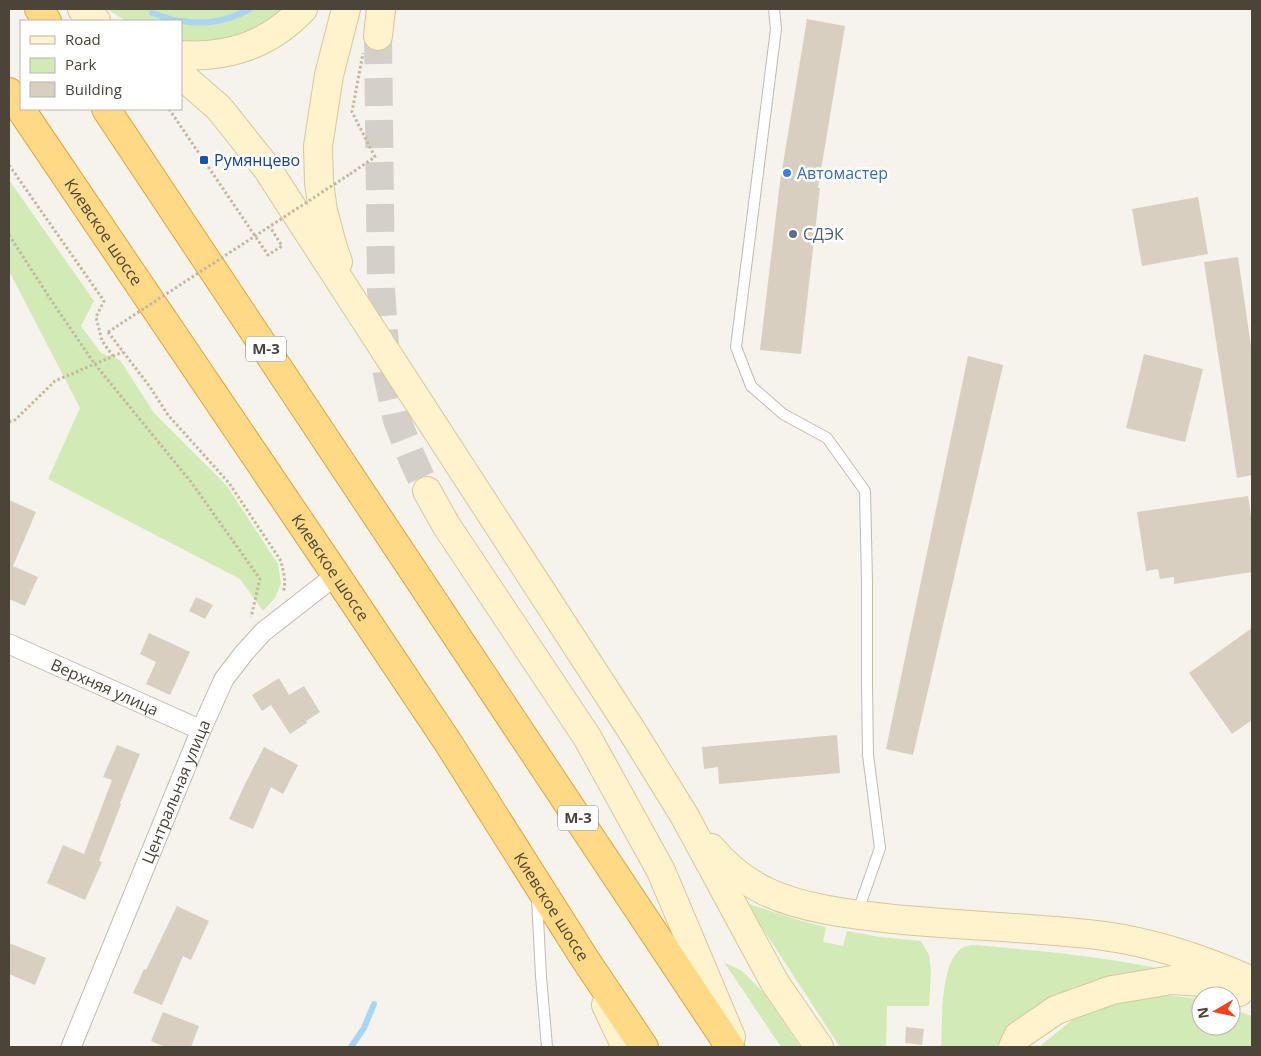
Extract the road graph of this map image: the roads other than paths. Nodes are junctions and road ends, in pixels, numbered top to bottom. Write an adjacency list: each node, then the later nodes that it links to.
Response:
1 (39, 9): 7 (highway)
2 (82, 9): 8 (main road)
3 (302, 9): 10 (main road)
4 (346, 9): 15 (main road)
5 (381, 9): 9 (main road)
6 (774, 9): 22 (lane)
7 (46, 20)
8 (95, 20)
9 (371, 41)
10 (182, 55)
11 (182, 76): 15 (main road)
12 (9, 92): 13 (highway, Киевское шоссе)
13 (17, 107): 17 (highway, Киевское шоссе)
14 (107, 110): 30 (highway, М-3)
15 (352, 298): 20 (main road)
16 (427, 491): 31 (main road)
17 (336, 576): 19 (street, Центральная улица); 21 (highway, Киевское шоссе)
18 (9, 644): 19 (street, Верхняя улица)
19 (201, 730): 26 (street, Центральная улица)
20 (684, 815): 22 (main road); 32 (main road)
21 (537, 883): 23 (highway, Киевское шоссе); 27 (lane)
22 (856, 915): 24 (main road)
23 (583, 956): 28 (main road); 29 (highway, Киевское шоссе)
24 (1252, 981)
25 (1252, 997): 33 (main road)
26 (71, 1047)
27 (548, 1047)
28 (626, 1047)
29 (644, 1047)
30 (730, 1047)
31 (736, 1047)
32 (818, 1047)
33 (1013, 1047)

